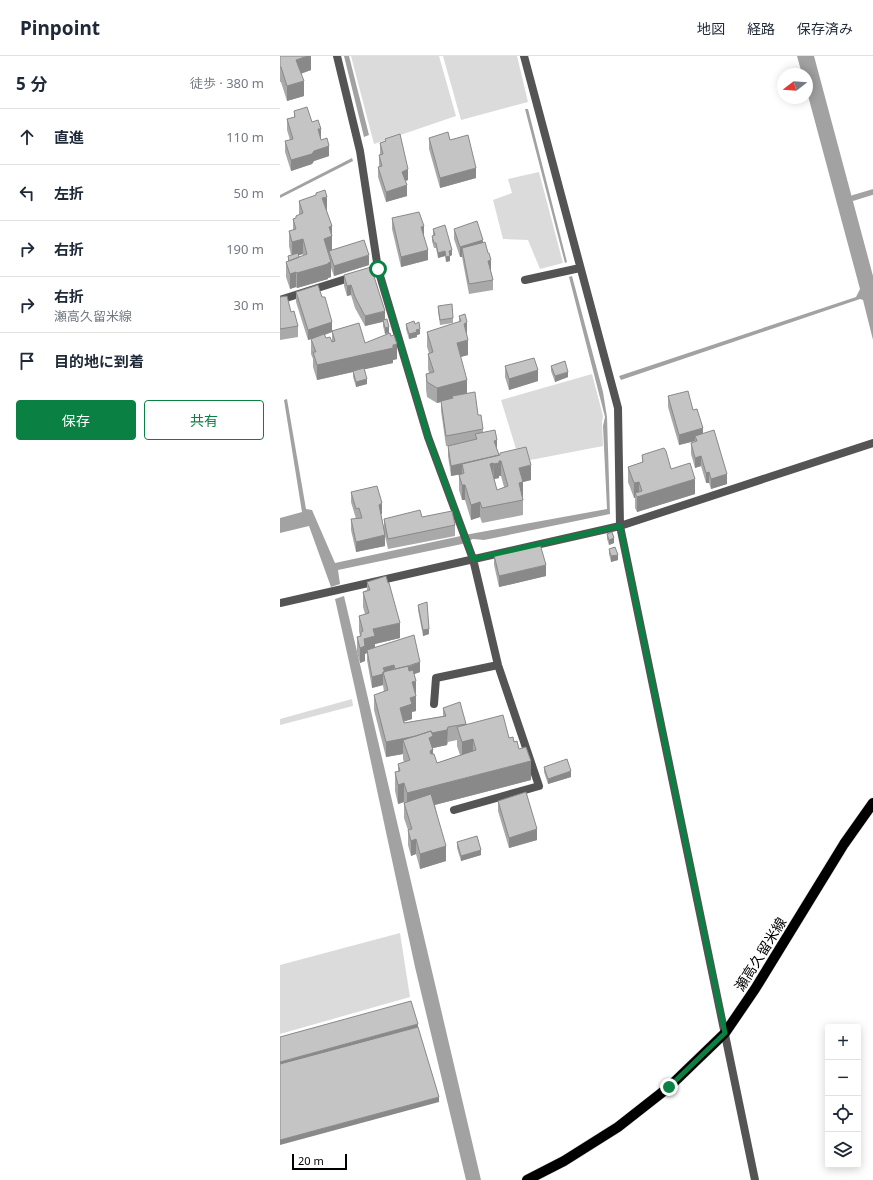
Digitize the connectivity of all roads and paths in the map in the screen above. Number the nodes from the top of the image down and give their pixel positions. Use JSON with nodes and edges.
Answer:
{"nodes":[{"id":1,"x":338,"y":56,"type":"edge"},
{"id":2,"x":524,"y":56,"type":"edge"},
{"id":3,"x":580,"y":268,"type":"junction"},
{"id":4,"x":370,"y":271,"type":"junction"},
{"id":5,"x":525,"y":280,"type":"dead end"},
{"id":6,"x":280,"y":300,"type":"edge"},
{"id":7,"x":873,"y":443,"type":"edge"},
{"id":8,"x":620,"y":526,"type":"junction"},
{"id":9,"x":473,"y":559,"type":"junction"},
{"id":10,"x":280,"y":603,"type":"edge"},
{"id":11,"x":498,"y":665,"type":"junction"},
{"id":12,"x":434,"y":704,"type":"dead end"},
{"id":13,"x":873,"y":803,"type":"edge"},
{"id":14,"x":454,"y":810,"type":"dead end"},
{"id":15,"x":725,"y":1033,"type":"junction"},
{"id":16,"x":528,"y":1180,"type":"edge"},
{"id":17,"x":755,"y":1180,"type":"edge"}],
"edges":[{"from":1,"to":4,"type":"street"},
{"from":2,"to":3,"type":"street"},
{"from":3,"to":5,"type":"street"},
{"from":3,"to":8,"type":"street"},
{"from":4,"to":6,"type":"street"},
{"from":4,"to":9,"type":"street"},
{"from":7,"to":8,"type":"street"},
{"from":8,"to":9,"type":"street"},
{"from":8,"to":15,"type":"street"},
{"from":9,"to":10,"type":"street"},
{"from":9,"to":11,"type":"street"},
{"from":11,"to":12,"type":"street"},
{"from":11,"to":14,"type":"street"},
{"from":13,"to":15,"type":"main road","name":"瀬高久留米線"},
{"from":15,"to":16,"type":"main road","name":"瀬高久留米線"},
{"from":15,"to":17,"type":"street"}]}
